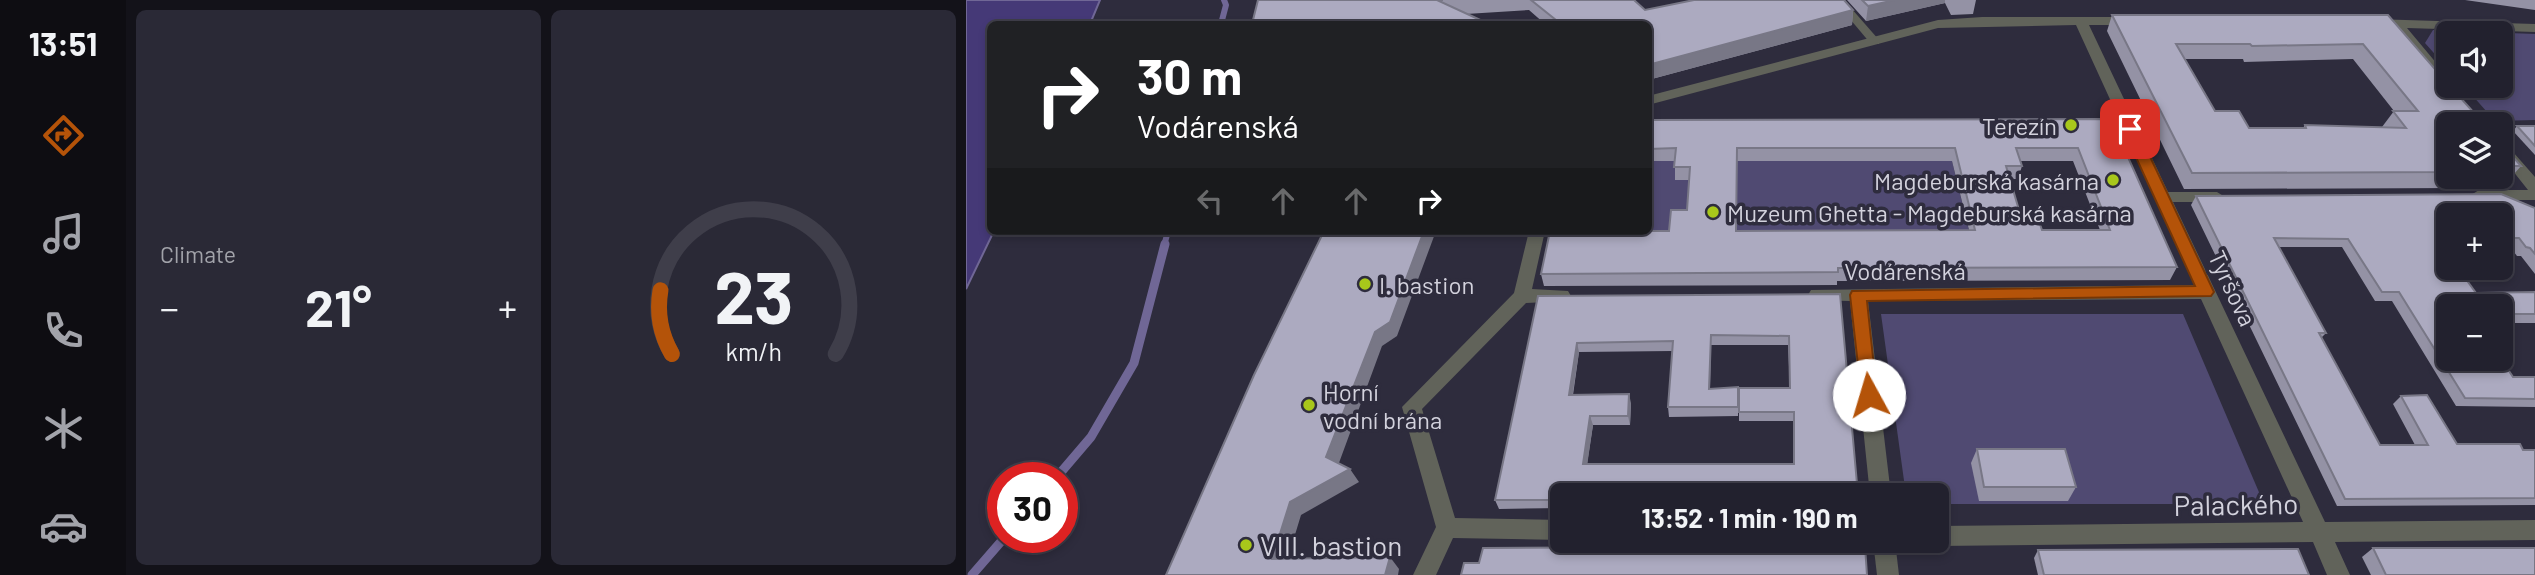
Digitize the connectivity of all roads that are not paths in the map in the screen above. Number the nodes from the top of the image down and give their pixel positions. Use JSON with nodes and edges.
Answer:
{"nodes":[{"id":1,"x":1839,"y":0,"type":"edge"},
{"id":2,"x":2144,"y":21,"type":"edge"},
{"id":3,"x":2081,"y":22,"type":"junction"},
{"id":4,"x":2353,"y":22,"type":"edge"},
{"id":5,"x":2396,"y":23,"type":"junction"},
{"id":6,"x":2535,"y":28,"type":"edge"},
{"id":7,"x":1875,"y":42,"type":"junction"},
{"id":8,"x":2436,"y":70,"type":"edge"},
{"id":9,"x":1652,"y":100,"type":"edge"},
{"id":10,"x":2513,"y":161,"type":"edge"},
{"id":11,"x":2535,"y":187,"type":"edge"},
{"id":12,"x":2460,"y":195,"type":"edge"},
{"id":13,"x":2535,"y":195,"type":"edge"},
{"id":14,"x":2239,"y":196,"type":"edge"},
{"id":15,"x":2161,"y":197,"type":"junction"},
{"id":16,"x":1536,"y":235,"type":"edge"},
{"id":17,"x":2206,"y":292,"type":"junction"},
{"id":18,"x":1804,"y":295,"type":"edge"},
{"id":19,"x":1858,"y":295,"type":"junction"},
{"id":20,"x":1522,"y":296,"type":"junction"},
{"id":21,"x":1575,"y":296,"type":"edge"},
{"id":22,"x":1879,"y":483,"type":"edge"},
{"id":23,"x":1447,"y":528,"type":"junction"},
{"id":24,"x":1550,"y":530,"type":"edge"},
{"id":25,"x":2535,"y":530,"type":"edge"},
{"id":26,"x":2319,"y":533,"type":"junction"},
{"id":27,"x":1949,"y":536,"type":"edge"},
{"id":28,"x":1885,"y":553,"type":"edge"},
{"id":29,"x":1424,"y":575,"type":"edge"},
{"id":30,"x":1888,"y":575,"type":"edge"},
{"id":31,"x":2339,"y":575,"type":"edge"}],
"edges":[{"from":1,"to":7,"type":"lane"},
{"from":2,"to":3,"type":"street"},
{"from":3,"to":7,"type":"street"},
{"from":3,"to":15,"type":"street","name":"Tyršova"},
{"from":4,"to":5,"type":"street"},
{"from":5,"to":6,"type":"street"},
{"from":5,"to":8,"type":"street"},
{"from":7,"to":9,"type":"street"},
{"from":10,"to":11,"type":"street"},
{"from":12,"to":13,"type":"street"},
{"from":14,"to":15,"type":"street"},
{"from":15,"to":17,"type":"street","name":"Tyršova"},
{"from":16,"to":20,"type":"street"},
{"from":17,"to":19,"type":"street","name":"Vodárenská"},
{"from":17,"to":26,"type":"street","name":"Tyršova"},
{"from":18,"to":19,"type":"street","name":"Vodárenská"},
{"from":19,"to":22,"type":"street"},
{"from":20,"to":21,"type":"street"},
{"from":20,"to":23,"type":"street"},
{"from":23,"to":24,"type":"street"},
{"from":23,"to":29,"type":"street"},
{"from":25,"to":26,"type":"street","name":"Palackého"},
{"from":26,"to":27,"type":"street","name":"Palackého"},
{"from":26,"to":31,"type":"street","name":"Tyršova"},
{"from":28,"to":30,"type":"street"}]}
